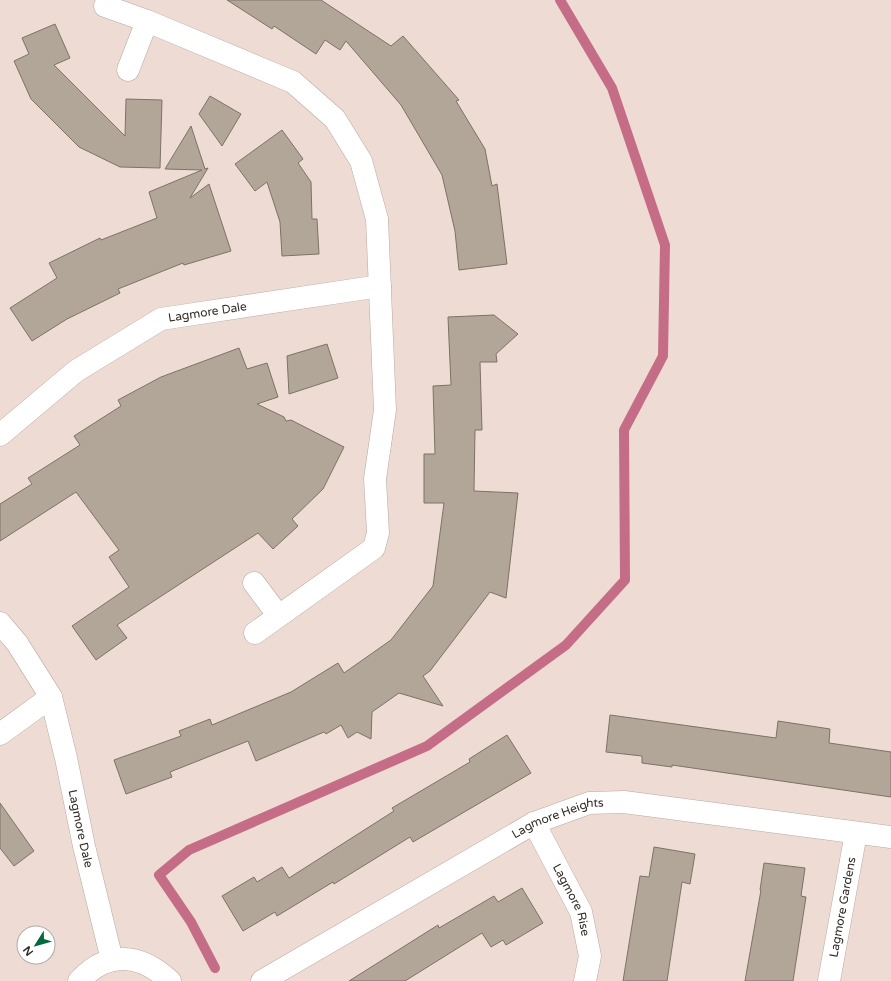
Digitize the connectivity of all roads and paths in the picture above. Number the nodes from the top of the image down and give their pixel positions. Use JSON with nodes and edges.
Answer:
{"nodes":[{"id":1,"x":105,"y":6,"type":"dead end"},
{"id":2,"x":147,"y":20,"type":"junction"},
{"id":3,"x":128,"y":70,"type":"dead end"},
{"id":4,"x":380,"y":286,"type":"junction"},
{"id":5,"x":0,"y":436,"type":"edge"},
{"id":6,"x":254,"y":583,"type":"dead end"},
{"id":7,"x":278,"y":615,"type":"junction"},
{"id":8,"x":0,"y":623,"type":"edge"},
{"id":9,"x":255,"y":633,"type":"dead end"},
{"id":10,"x":51,"y":698,"type":"junction"},
{"id":11,"x":0,"y":734,"type":"edge"},
{"id":12,"x":534,"y":823,"type":"junction"},
{"id":13,"x":856,"y":833,"type":"junction"},
{"id":14,"x":891,"y":837,"type":"edge"},
{"id":15,"x":112,"y":960,"type":"junction"},
{"id":16,"x":79,"y":981,"type":"edge"},
{"id":17,"x":170,"y":981,"type":"edge"},
{"id":18,"x":262,"y":981,"type":"edge"},
{"id":19,"x":585,"y":981,"type":"edge"},
{"id":20,"x":828,"y":981,"type":"edge"}],
"edges":[{"from":1,"to":2,"type":"street"},
{"from":2,"to":3,"type":"street"},
{"from":2,"to":4,"type":"street"},
{"from":4,"to":5,"type":"street","name":"Lagmore Dale"},
{"from":4,"to":7,"type":"street"},
{"from":6,"to":7,"type":"street"},
{"from":7,"to":9,"type":"street"},
{"from":8,"to":10,"type":"street","name":"Lagmore Dale"},
{"from":10,"to":11,"type":"street"},
{"from":10,"to":15,"type":"street","name":"Lagmore Dale"},
{"from":12,"to":13,"type":"street","name":"Lagmore Heights"},
{"from":12,"to":18,"type":"street","name":"Lagmore Heights"},
{"from":12,"to":19,"type":"street","name":"Lagmore Rise"},
{"from":13,"to":14,"type":"street","name":"Lagmore Heights"},
{"from":13,"to":20,"type":"street","name":"Lagmore Gardens"},
{"from":15,"to":16,"type":"street"},
{"from":15,"to":17,"type":"street"}]}
